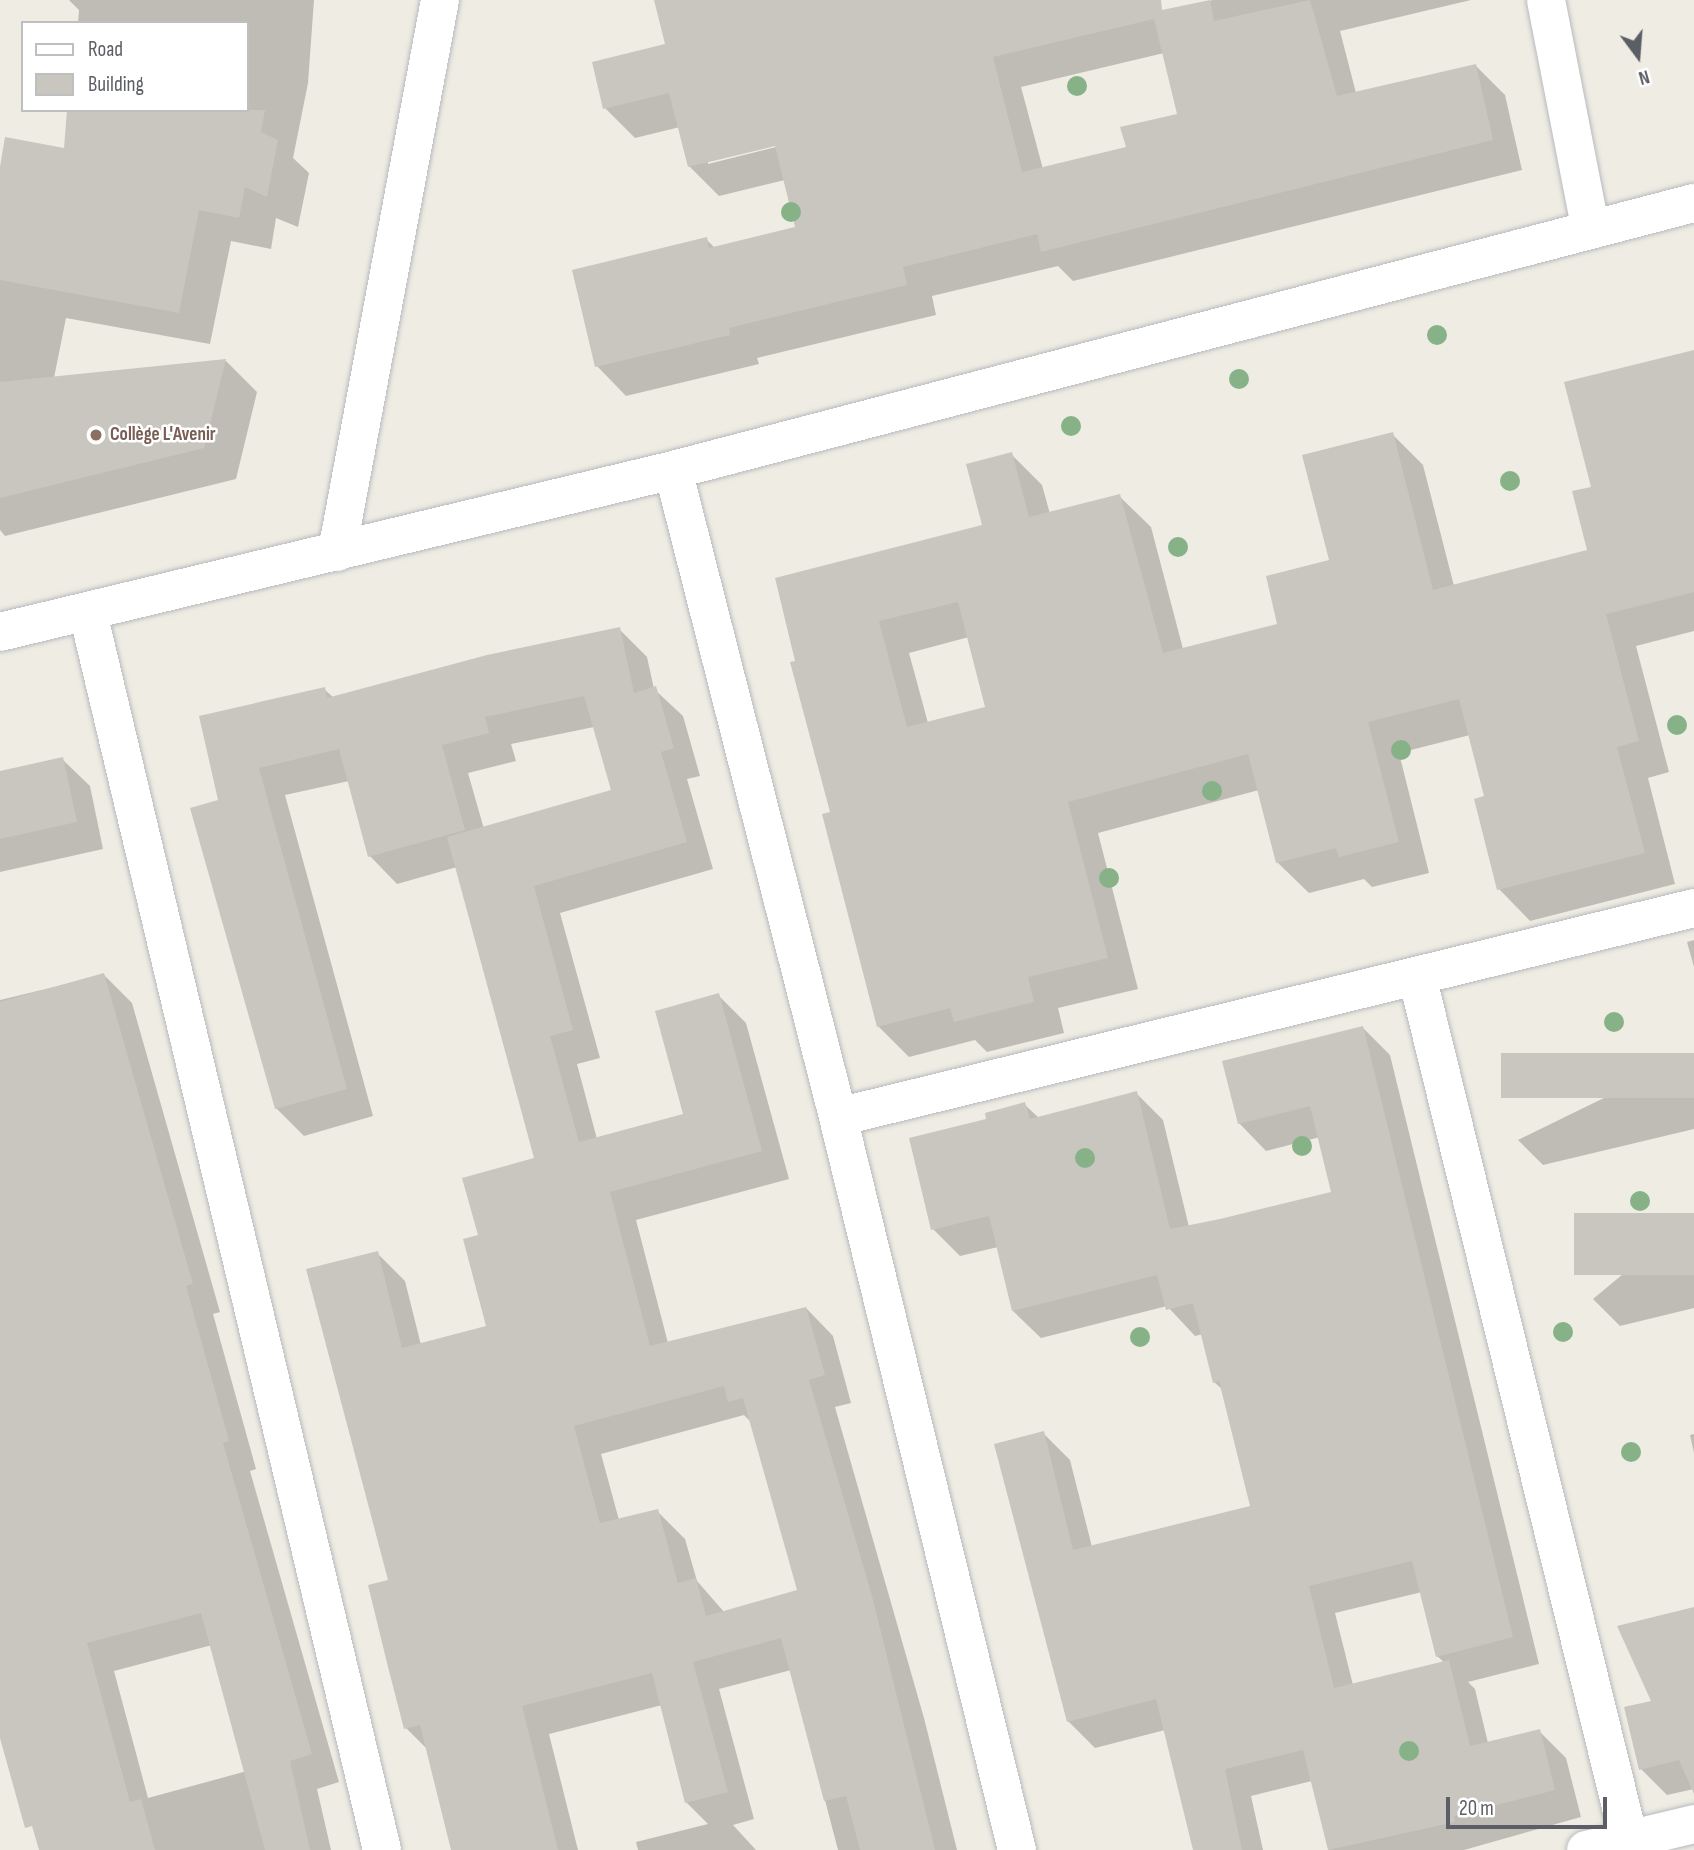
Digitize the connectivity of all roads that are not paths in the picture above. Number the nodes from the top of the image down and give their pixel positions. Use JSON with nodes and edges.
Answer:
{"nodes":[{"id":1,"x":440,"y":0,"type":"edge"},
{"id":2,"x":1546,"y":0,"type":"edge"},
{"id":3,"x":1694,"y":203,"type":"edge"},
{"id":4,"x":1590,"y":227,"type":"junction"},
{"id":5,"x":673,"y":470,"type":"junction"},
{"id":6,"x":337,"y":552,"type":"junction"},
{"id":7,"x":88,"y":613,"type":"junction"},
{"id":8,"x":0,"y":632,"type":"edge"},
{"id":9,"x":1694,"y":908,"type":"edge"},
{"id":10,"x":1417,"y":975,"type":"junction"},
{"id":11,"x":838,"y":1118,"type":"junction"},
{"id":12,"x":1694,"y":1824,"type":"edge"},
{"id":13,"x":1629,"y":1840,"type":"junction"},
{"id":14,"x":382,"y":1850,"type":"edge"},
{"id":15,"x":1017,"y":1850,"type":"edge"},
{"id":16,"x":1586,"y":1850,"type":"edge"}],
"edges":[{"from":1,"to":6,"type":"street"},
{"from":2,"to":4,"type":"street"},
{"from":3,"to":4,"type":"street"},
{"from":4,"to":5,"type":"street"},
{"from":5,"to":6,"type":"street"},
{"from":5,"to":11,"type":"street"},
{"from":6,"to":7,"type":"street"},
{"from":7,"to":8,"type":"street"},
{"from":7,"to":14,"type":"street"},
{"from":9,"to":10,"type":"street"},
{"from":10,"to":11,"type":"street"},
{"from":10,"to":13,"type":"street"},
{"from":11,"to":15,"type":"street"},
{"from":12,"to":13,"type":"street"},
{"from":13,"to":16,"type":"street"}]}
